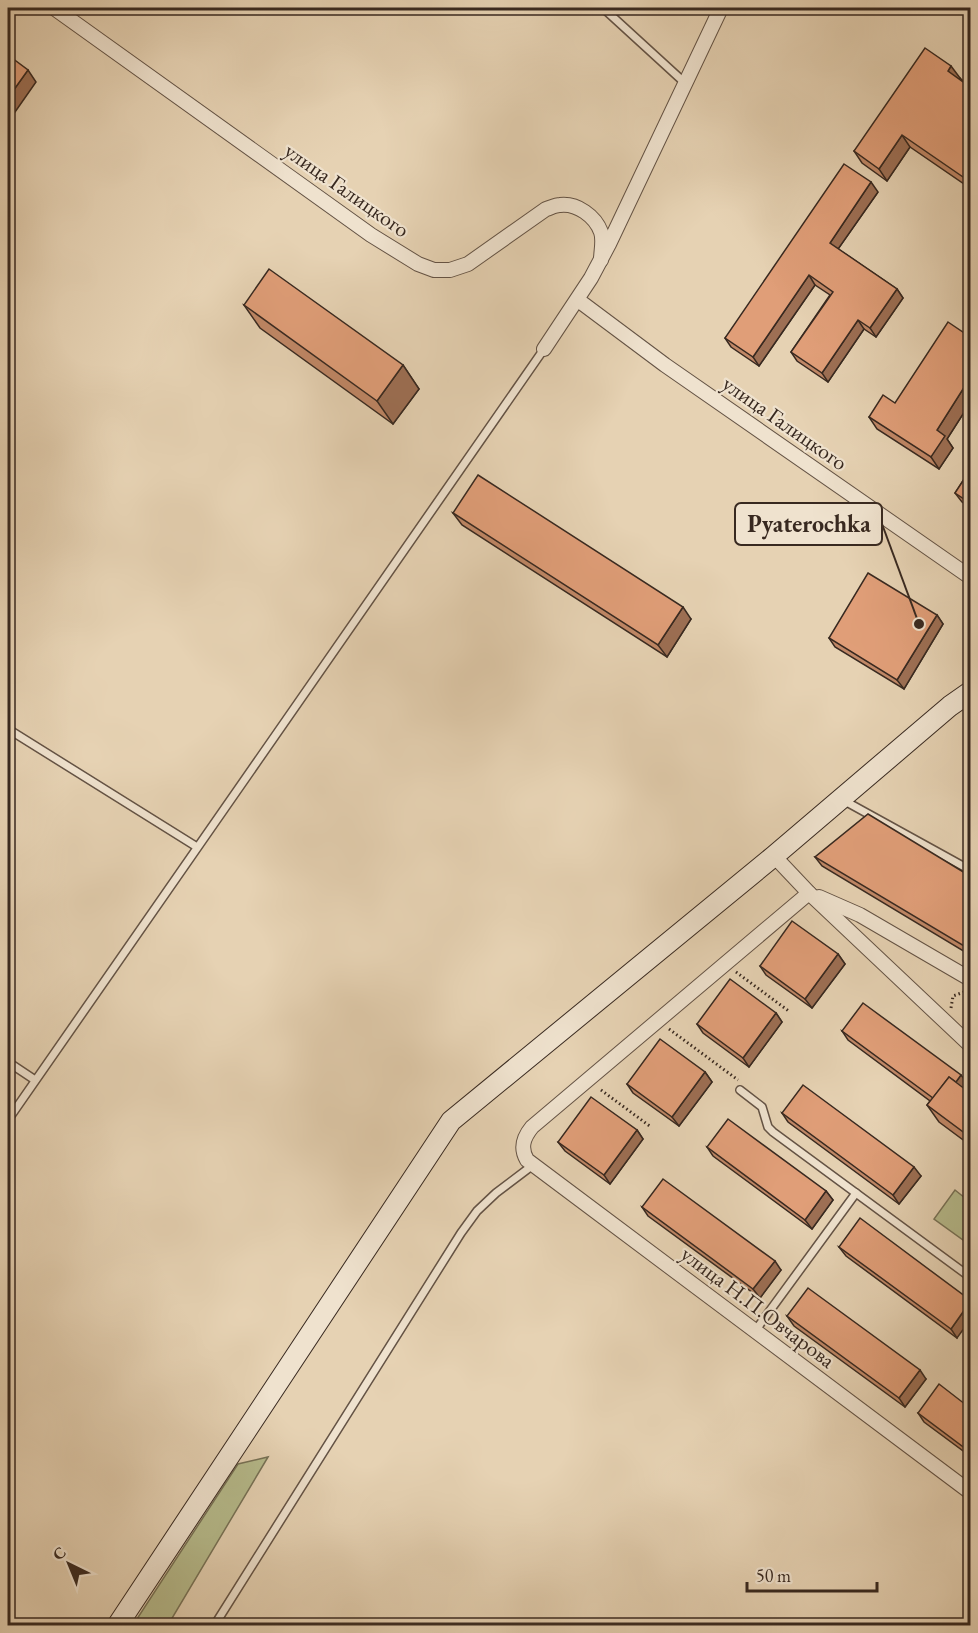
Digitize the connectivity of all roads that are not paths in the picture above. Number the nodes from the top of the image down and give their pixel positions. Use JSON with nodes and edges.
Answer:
{"nodes":[{"id":1,"x":54,"y":8,"type":"edge"},
{"id":2,"x":603,"y":8,"type":"edge"},
{"id":3,"x":721,"y":8,"type":"edge"},
{"id":4,"x":685,"y":83,"type":"junction"},
{"id":5,"x":601,"y":260,"type":"junction"},
{"id":6,"x":578,"y":300,"type":"junction"},
{"id":7,"x":544,"y":349,"type":"joint"},
{"id":8,"x":970,"y":577,"type":"edge"},
{"id":9,"x":970,"y":692,"type":"edge"},
{"id":10,"x":8,"y":729,"type":"edge"},
{"id":11,"x":841,"y":798,"type":"junction"},
{"id":12,"x":197,"y":847,"type":"junction"},
{"id":13,"x":774,"y":856,"type":"junction"},
{"id":14,"x":970,"y":870,"type":"edge"},
{"id":15,"x":809,"y":893,"type":"junction"},
{"id":16,"x":969,"y":985,"type":"edge"},
{"id":17,"x":970,"y":1045,"type":"edge"},
{"id":18,"x":8,"y":1062,"type":"edge"},
{"id":19,"x":35,"y":1080,"type":"junction"},
{"id":20,"x":740,"y":1090,"type":"road end"},
{"id":21,"x":8,"y":1120,"type":"edge"},
{"id":22,"x":533,"y":1165,"type":"junction"},
{"id":23,"x":856,"y":1193,"type":"junction"},
{"id":24,"x":970,"y":1277,"type":"edge"},
{"id":25,"x":755,"y":1331,"type":"junction"},
{"id":26,"x":970,"y":1492,"type":"edge"},
{"id":27,"x":117,"y":1626,"type":"edge"},
{"id":28,"x":214,"y":1626,"type":"edge"}],
"edges":[{"from":1,"to":5,"type":"street","name":"улица Галицкого"},
{"from":2,"to":4,"type":"lane"},
{"from":3,"to":4,"type":"street"},
{"from":4,"to":5,"type":"street"},
{"from":5,"to":6,"type":"street"},
{"from":6,"to":7,"type":"street"},
{"from":6,"to":8,"type":"street","name":"улица Галицкого"},
{"from":7,"to":12,"type":"lane"},
{"from":9,"to":11,"type":"street"},
{"from":10,"to":12,"type":"lane"},
{"from":11,"to":13,"type":"street"},
{"from":11,"to":14,"type":"lane"},
{"from":12,"to":19,"type":"lane"},
{"from":13,"to":15,"type":"street"},
{"from":13,"to":27,"type":"street"},
{"from":15,"to":16,"type":"street"},
{"from":15,"to":17,"type":"street"},
{"from":15,"to":22,"type":"street","name":"улица Н.П.Овчарова"},
{"from":18,"to":19,"type":"lane"},
{"from":19,"to":21,"type":"lane"},
{"from":20,"to":23,"type":"lane"},
{"from":22,"to":25,"type":"street","name":"улица Н.П.Овчарова"},
{"from":22,"to":28,"type":"lane"},
{"from":23,"to":24,"type":"lane"},
{"from":23,"to":25,"type":"lane"},
{"from":25,"to":26,"type":"street","name":"улица Н.П.Овчарова"}]}
